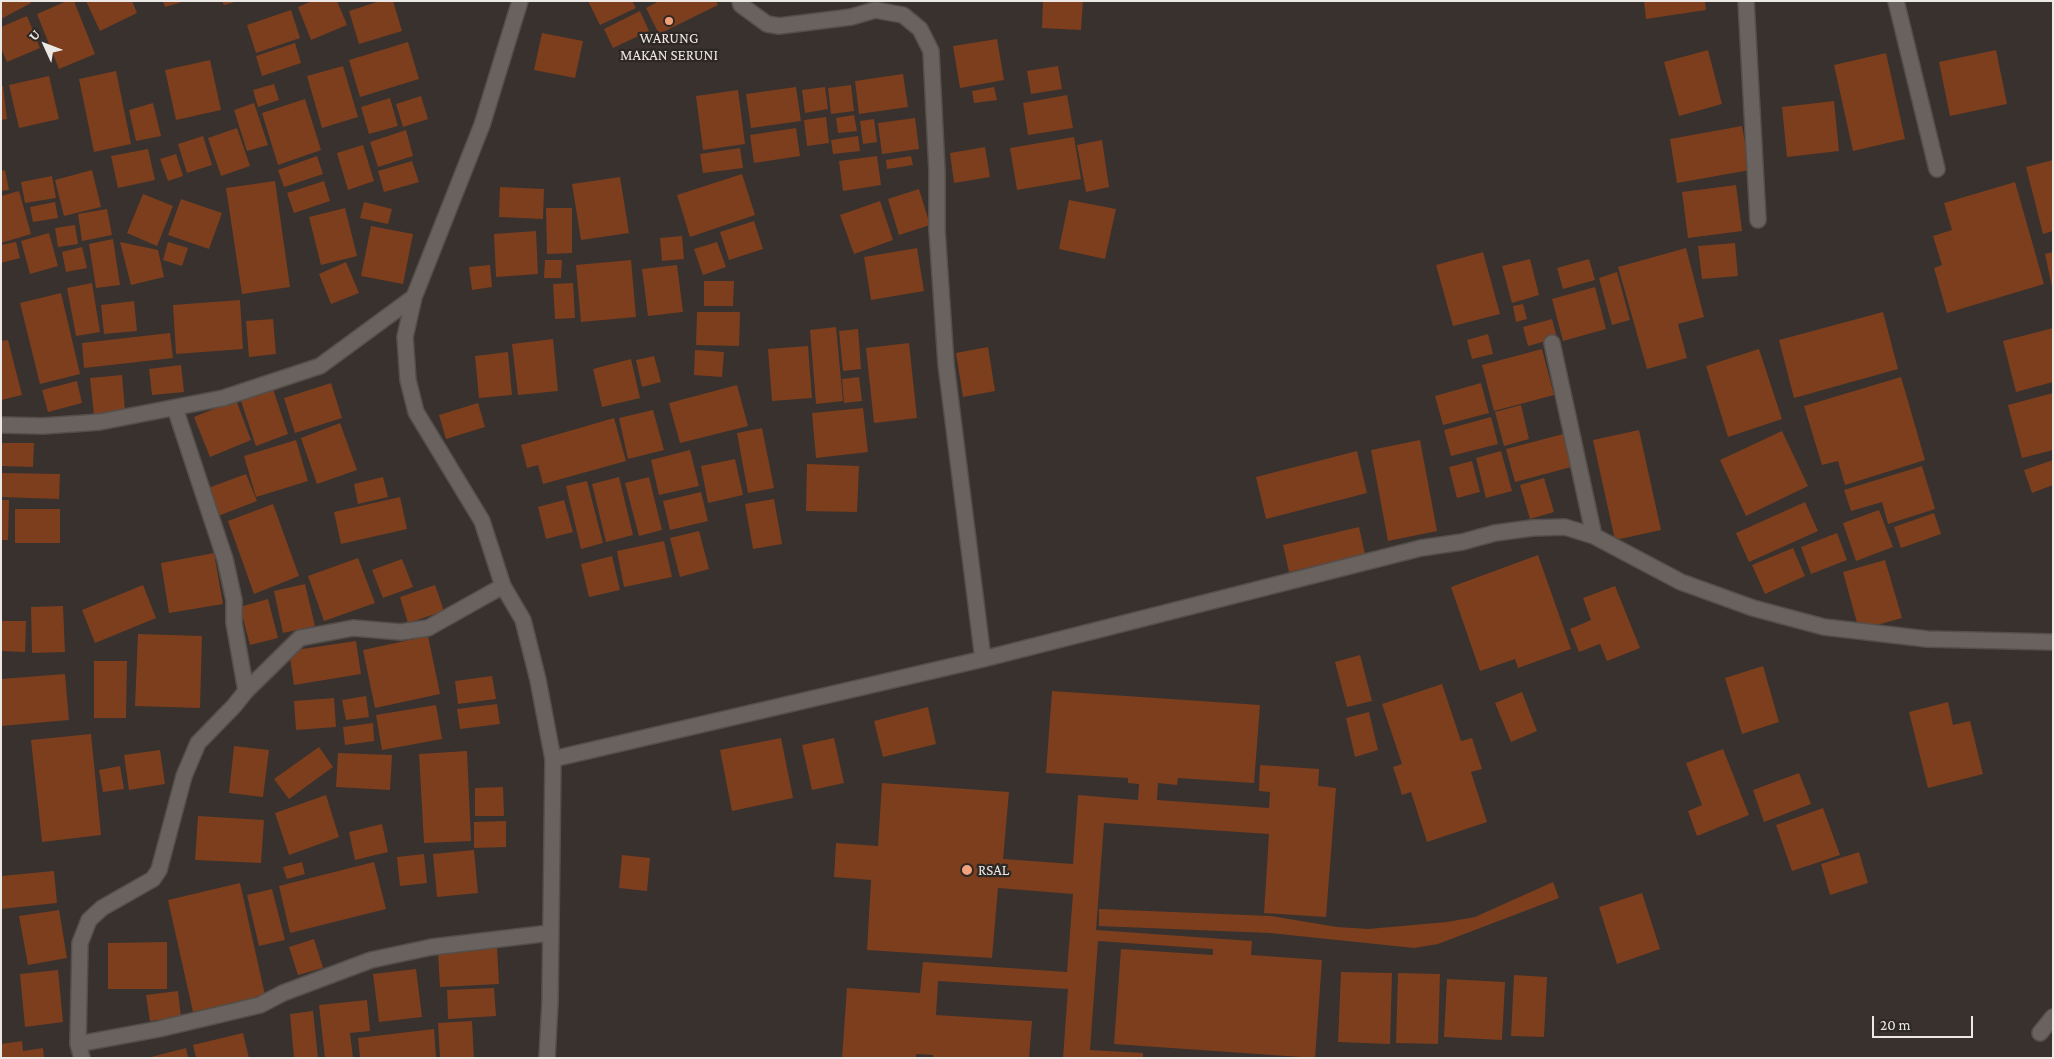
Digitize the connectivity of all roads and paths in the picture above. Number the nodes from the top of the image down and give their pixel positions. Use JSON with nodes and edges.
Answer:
{"nodes":[{"id":1,"x":520,"y":1,"type":"edge"},
{"id":2,"x":740,"y":1,"type":"edge"},
{"id":3,"x":1746,"y":1,"type":"edge"},
{"id":4,"x":1896,"y":1,"type":"edge"},
{"id":5,"x":1937,"y":169,"type":"dead end"},
{"id":6,"x":1758,"y":220,"type":"dead end"},
{"id":7,"x":414,"y":297,"type":"junction"},
{"id":8,"x":1552,"y":343,"type":"dead end"},
{"id":9,"x":175,"y":408,"type":"junction"},
{"id":10,"x":1,"y":425,"type":"edge"},
{"id":11,"x":1594,"y":536,"type":"junction"},
{"id":12,"x":504,"y":586,"type":"junction"},
{"id":13,"x":2053,"y":642,"type":"edge"},
{"id":14,"x":983,"y":659,"type":"junction"},
{"id":15,"x":246,"y":691,"type":"junction"},
{"id":16,"x":553,"y":759,"type":"junction"},
{"id":17,"x":550,"y":934,"type":"junction"},
{"id":18,"x":2053,"y":1016,"type":"edge"},
{"id":19,"x":2040,"y":1033,"type":"dead end"},
{"id":20,"x":80,"y":1051,"type":"edge"},
{"id":21,"x":547,"y":1058,"type":"edge"}],
"edges":[{"from":1,"to":7,"type":"street"},
{"from":2,"to":14,"type":"street"},
{"from":3,"to":6,"type":"street"},
{"from":4,"to":5,"type":"street"},
{"from":7,"to":9,"type":"street"},
{"from":7,"to":12,"type":"street"},
{"from":8,"to":11,"type":"street"},
{"from":9,"to":10,"type":"street"},
{"from":9,"to":15,"type":"street"},
{"from":11,"to":13,"type":"street"},
{"from":11,"to":14,"type":"street"},
{"from":12,"to":15,"type":"street"},
{"from":12,"to":16,"type":"street"},
{"from":14,"to":16,"type":"street"},
{"from":15,"to":20,"type":"street"},
{"from":16,"to":17,"type":"street"},
{"from":17,"to":20,"type":"street"},
{"from":17,"to":21,"type":"street"},
{"from":18,"to":19,"type":"street"}]}
